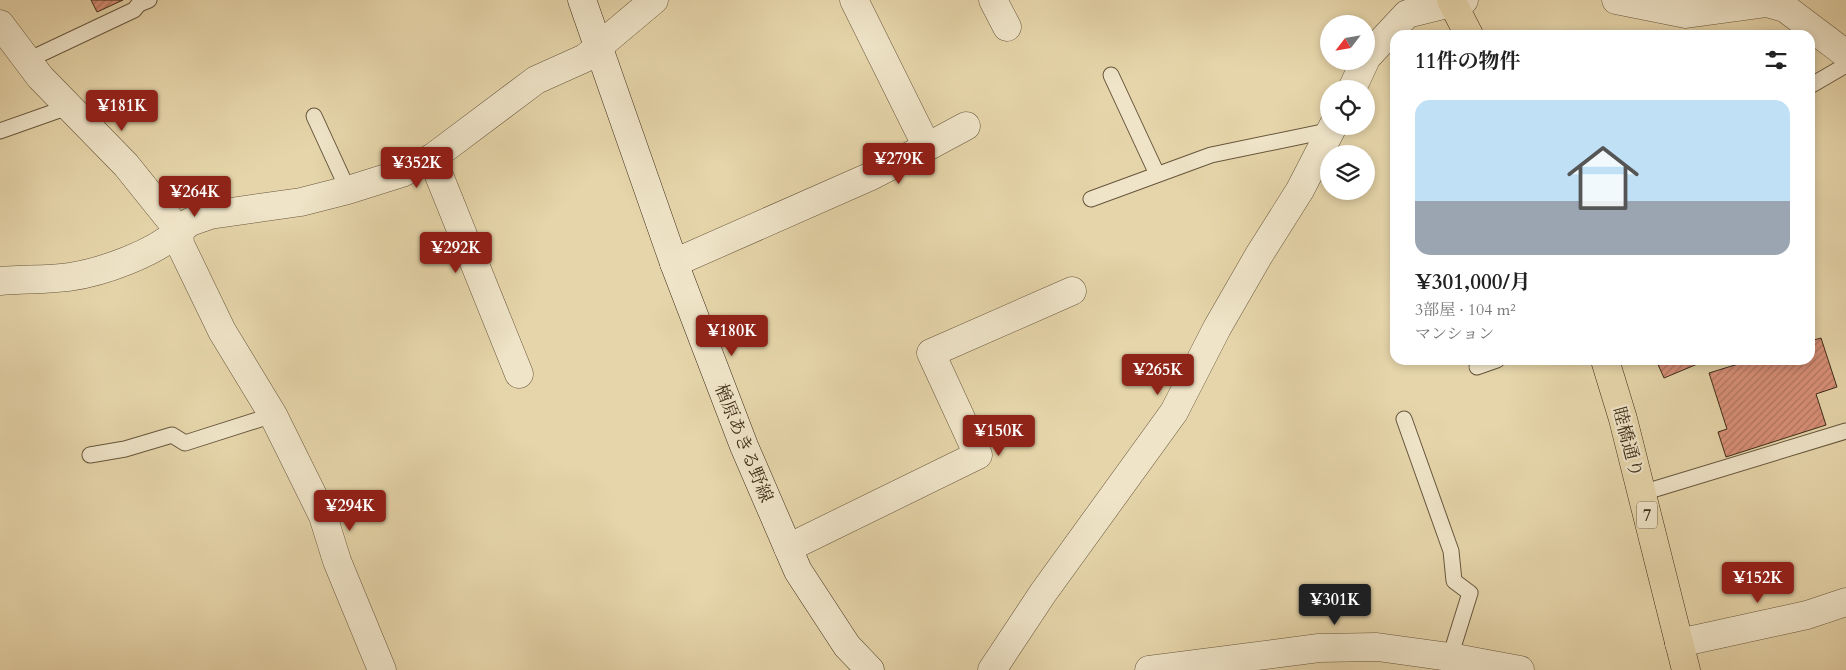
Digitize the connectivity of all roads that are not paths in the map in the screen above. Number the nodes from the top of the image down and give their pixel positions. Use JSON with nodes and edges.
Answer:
{"nodes":[{"id":1,"x":149,"y":0,"type":"edge"},
{"id":2,"x":582,"y":0,"type":"edge"},
{"id":3,"x":654,"y":0,"type":"edge"},
{"id":4,"x":854,"y":0,"type":"edge"},
{"id":5,"x":992,"y":0,"type":"edge"},
{"id":6,"x":1616,"y":0,"type":"edge"},
{"id":7,"x":1456,"y":1,"type":"edge"},
{"id":8,"x":1770,"y":1,"type":"edge"},
{"id":9,"x":0,"y":24,"type":"edge"},
{"id":10,"x":1007,"y":27,"type":"dead end"},
{"id":11,"x":1393,"y":30,"type":"edge"},
{"id":12,"x":1467,"y":30,"type":"edge"},
{"id":13,"x":1814,"y":30,"type":"edge"},
{"id":14,"x":1815,"y":31,"type":"edge"},
{"id":15,"x":1390,"y":33,"type":"edge"},
{"id":16,"x":598,"y":46,"type":"junction"},
{"id":17,"x":1375,"y":50,"type":"edge"},
{"id":18,"x":1846,"y":54,"type":"edge"},
{"id":19,"x":28,"y":60,"type":"junction"},
{"id":20,"x":1846,"y":65,"type":"edge"},
{"id":21,"x":1111,"y":74,"type":"dead end"},
{"id":22,"x":1815,"y":83,"type":"edge"},
{"id":23,"x":68,"y":107,"type":"junction"},
{"id":24,"x":314,"y":116,"type":"dead end"},
{"id":25,"x":966,"y":126,"type":"dead end"},
{"id":26,"x":0,"y":131,"type":"edge"},
{"id":27,"x":1320,"y":131,"type":"edge"},
{"id":28,"x":1329,"y":135,"type":"edge"},
{"id":29,"x":927,"y":147,"type":"junction"},
{"id":30,"x":432,"y":158,"type":"junction"},
{"id":31,"x":1157,"y":174,"type":"junction"},
{"id":32,"x":348,"y":190,"type":"junction"},
{"id":33,"x":1091,"y":199,"type":"dead end"},
{"id":34,"x":179,"y":231,"type":"junction"},
{"id":35,"x":674,"y":263,"type":"junction"},
{"id":36,"x":0,"y":281,"type":"edge"},
{"id":37,"x":1072,"y":292,"type":"dead end"},
{"id":38,"x":1483,"y":365,"type":"edge"},
{"id":39,"x":1606,"y":365,"type":"edge"},
{"id":40,"x":1477,"y":367,"type":"dead end"},
{"id":41,"x":519,"y":374,"type":"dead end"},
{"id":42,"x":273,"y":415,"type":"junction"},
{"id":43,"x":1404,"y":420,"type":"dead end"},
{"id":44,"x":1846,"y":431,"type":"edge"},
{"id":45,"x":90,"y":455,"type":"dead end"},
{"id":46,"x":1642,"y":493,"type":"junction"},
{"id":47,"x":788,"y":548,"type":"junction"},
{"id":48,"x":1846,"y":602,"type":"edge"},
{"id":49,"x":1680,"y":643,"type":"junction"},
{"id":50,"x":1450,"y":656,"type":"junction"},
{"id":51,"x":382,"y":670,"type":"edge"},
{"id":52,"x":870,"y":670,"type":"edge"},
{"id":53,"x":992,"y":670,"type":"edge"},
{"id":54,"x":1149,"y":670,"type":"edge"},
{"id":55,"x":1520,"y":670,"type":"edge"},
{"id":56,"x":1686,"y":670,"type":"edge"}],
"edges":[{"from":1,"to":19,"type":"lane"},
{"from":2,"to":16,"type":"street","name":"楢原あきる野線"},
{"from":3,"to":16,"type":"street"},
{"from":4,"to":29,"type":"street"},
{"from":5,"to":10,"type":"street"},
{"from":6,"to":8,"type":"street"},
{"from":7,"to":11,"type":"street"},
{"from":7,"to":12,"type":"main road"},
{"from":8,"to":13,"type":"street"},
{"from":9,"to":19,"type":"street"},
{"from":14,"to":18,"type":"street"},
{"from":15,"to":17,"type":"street"},
{"from":16,"to":30,"type":"street"},
{"from":16,"to":35,"type":"street","name":"楢原あきる野線"},
{"from":19,"to":23,"type":"street"},
{"from":20,"to":22,"type":"lane"},
{"from":21,"to":31,"type":"lane"},
{"from":23,"to":26,"type":"lane"},
{"from":23,"to":34,"type":"street"},
{"from":24,"to":32,"type":"lane"},
{"from":25,"to":29,"type":"street"},
{"from":27,"to":31,"type":"lane"},
{"from":28,"to":53,"type":"street"},
{"from":29,"to":35,"type":"street"},
{"from":30,"to":32,"type":"street"},
{"from":30,"to":41,"type":"street"},
{"from":31,"to":33,"type":"lane"},
{"from":32,"to":34,"type":"street"},
{"from":34,"to":36,"type":"street"},
{"from":34,"to":42,"type":"street"},
{"from":35,"to":47,"type":"street","name":"楢原あきる野線"},
{"from":37,"to":47,"type":"street"},
{"from":38,"to":40,"type":"lane"},
{"from":39,"to":46,"type":"main road","name":"睦橋通り","number":"7"},
{"from":42,"to":45,"type":"lane"},
{"from":42,"to":51,"type":"street"},
{"from":43,"to":50,"type":"lane"},
{"from":44,"to":46,"type":"lane"},
{"from":46,"to":49,"type":"main road","name":"睦橋通り","number":"7"},
{"from":47,"to":52,"type":"street","name":"楢原あきる野線"},
{"from":48,"to":49,"type":"street"},
{"from":49,"to":56,"type":"main road","name":"睦橋通り","number":"7"},
{"from":50,"to":54,"type":"street"},
{"from":50,"to":55,"type":"street"}]}
